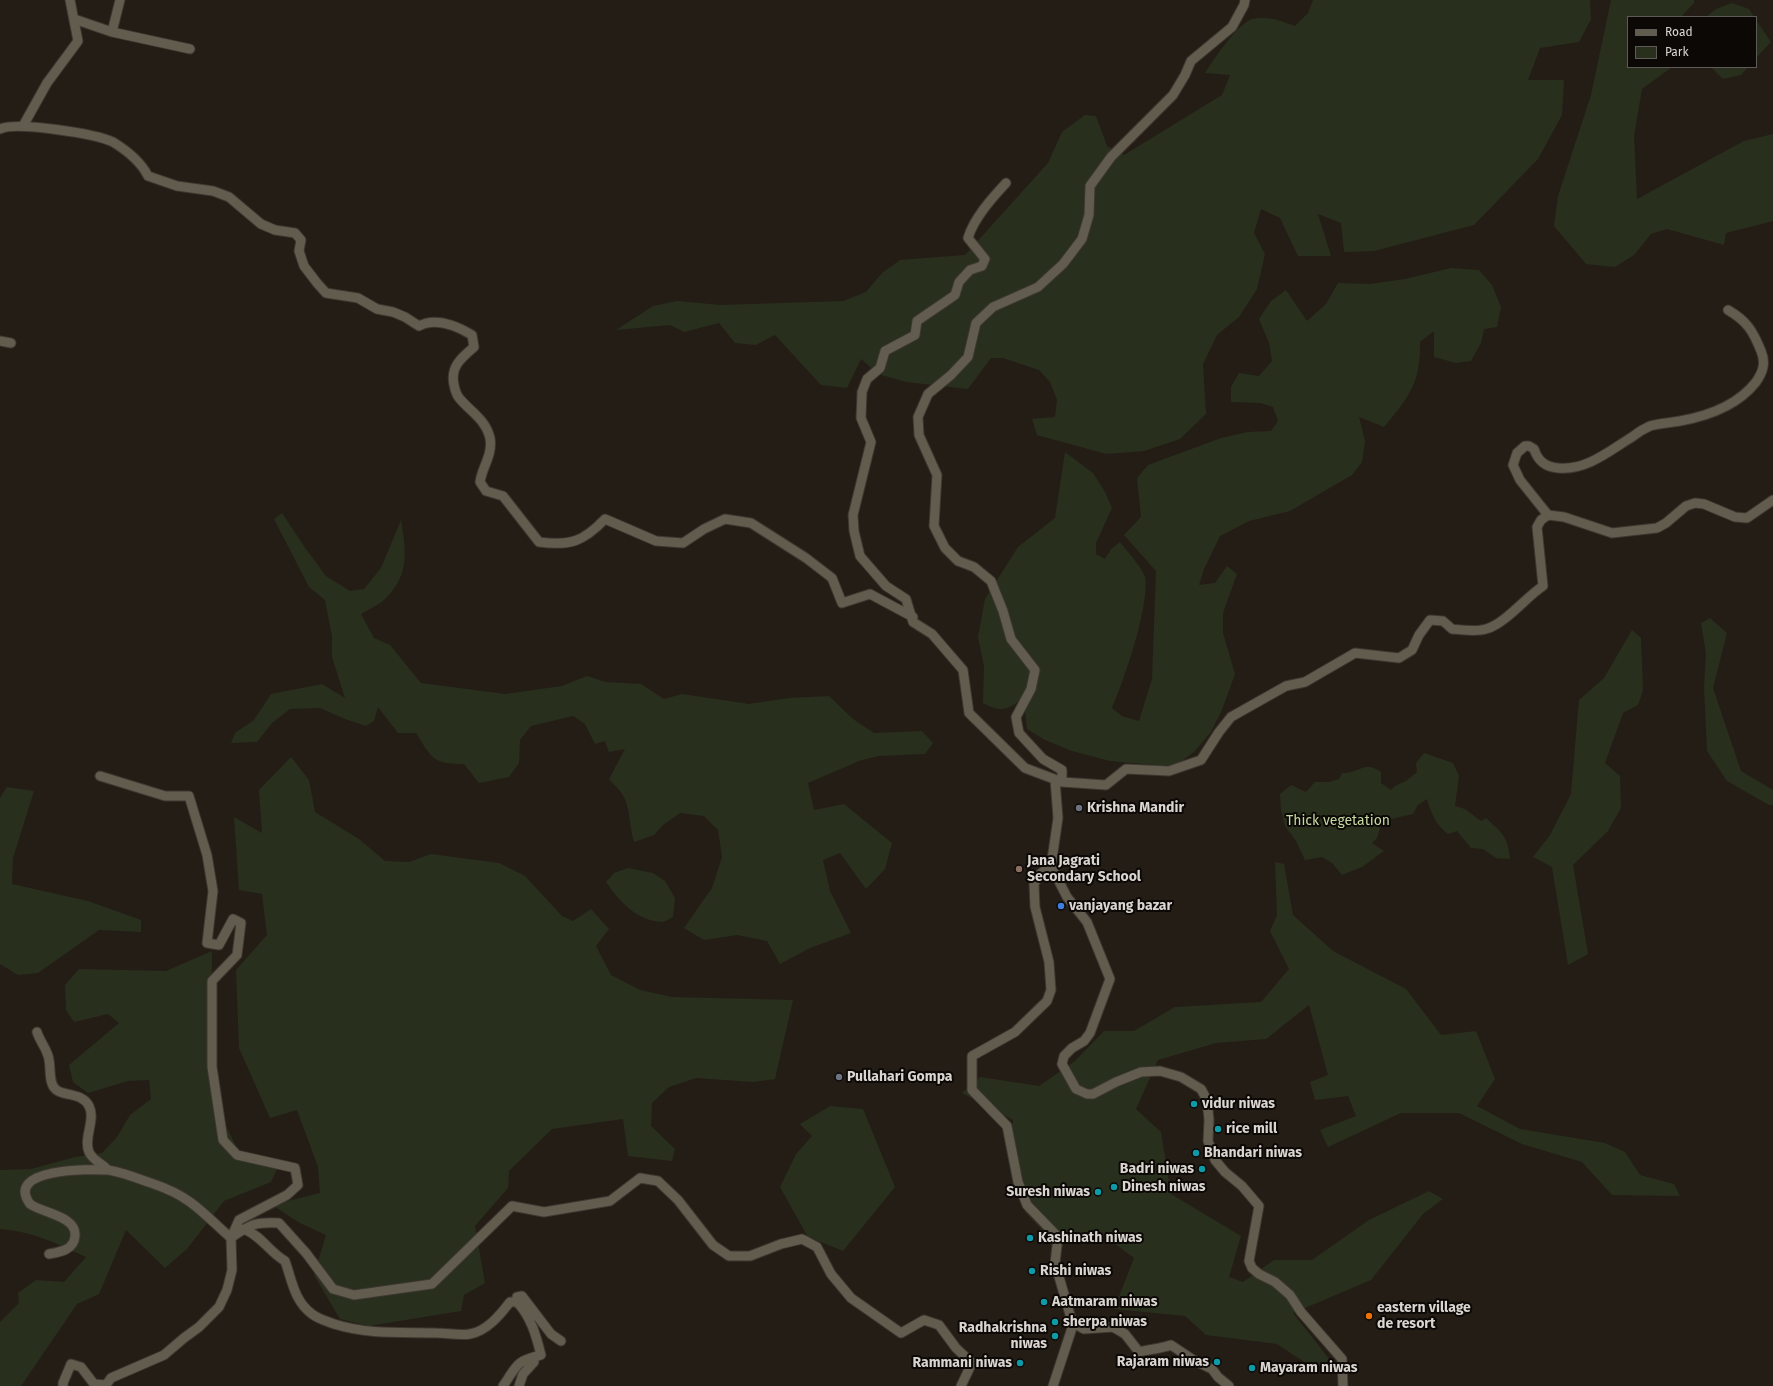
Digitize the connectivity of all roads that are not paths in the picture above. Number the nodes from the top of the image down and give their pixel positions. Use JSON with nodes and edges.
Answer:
{"nodes":[{"id":1,"x":70,"y":0,"type":"edge"},
{"id":2,"x":120,"y":0,"type":"edge"},
{"id":3,"x":1244,"y":0,"type":"edge"},
{"id":4,"x":74,"y":19,"type":"junction"},
{"id":5,"x":112,"y":32,"type":"junction"},
{"id":6,"x":190,"y":49,"type":"dead end"},
{"id":7,"x":23,"y":126,"type":"junction"},
{"id":8,"x":0,"y":129,"type":"edge"},
{"id":9,"x":1006,"y":183,"type":"dead end"},
{"id":10,"x":1728,"y":310,"type":"dead end"},
{"id":11,"x":0,"y":341,"type":"edge"},
{"id":12,"x":11,"y":343,"type":"dead end"},
{"id":13,"x":1773,"y":500,"type":"edge"},
{"id":14,"x":1548,"y":515,"type":"junction"},
{"id":15,"x":913,"y":617,"type":"junction"},
{"id":16,"x":100,"y":776,"type":"dead end"},
{"id":17,"x":1062,"y":781,"type":"junction"},
{"id":18,"x":1051,"y":866,"type":"junction"},
{"id":19,"x":38,"y":1032,"type":"dead end"},
{"id":20,"x":108,"y":1170,"type":"junction"},
{"id":21,"x":244,"y":1229,"type":"junction"},
{"id":22,"x":231,"y":1238,"type":"junction"},
{"id":23,"x":49,"y":1254,"type":"dead end"},
{"id":24,"x":518,"y":1302,"type":"junction"},
{"id":25,"x":1072,"y":1322,"type":"junction"},
{"id":26,"x":561,"y":1341,"type":"dead end"},
{"id":27,"x":534,"y":1357,"type":"junction"},
{"id":28,"x":63,"y":1386,"type":"edge"},
{"id":29,"x":503,"y":1386,"type":"edge"},
{"id":30,"x":518,"y":1386,"type":"edge"},
{"id":31,"x":960,"y":1386,"type":"edge"},
{"id":32,"x":1053,"y":1386,"type":"edge"},
{"id":33,"x":1229,"y":1386,"type":"edge"},
{"id":34,"x":1343,"y":1386,"type":"edge"}],
"edges":[{"from":1,"to":4,"type":"street"},
{"from":2,"to":5,"type":"street"},
{"from":3,"to":17,"type":"street"},
{"from":4,"to":5,"type":"street"},
{"from":4,"to":7,"type":"street"},
{"from":5,"to":6,"type":"street"},
{"from":7,"to":8,"type":"street"},
{"from":7,"to":15,"type":"street"},
{"from":9,"to":15,"type":"street"},
{"from":10,"to":14,"type":"street"},
{"from":11,"to":12,"type":"street"},
{"from":13,"to":14,"type":"street"},
{"from":14,"to":17,"type":"street"},
{"from":15,"to":17,"type":"street"},
{"from":16,"to":22,"type":"street"},
{"from":17,"to":18,"type":"street"},
{"from":18,"to":25,"type":"street"},
{"from":18,"to":34,"type":"street"},
{"from":19,"to":20,"type":"street"},
{"from":20,"to":22,"type":"street"},
{"from":20,"to":23,"type":"street"},
{"from":21,"to":22,"type":"street"},
{"from":21,"to":24,"type":"street"},
{"from":21,"to":31,"type":"street"},
{"from":22,"to":28,"type":"street"},
{"from":24,"to":26,"type":"street"},
{"from":24,"to":27,"type":"street"},
{"from":25,"to":32,"type":"street"},
{"from":25,"to":33,"type":"street"},
{"from":27,"to":29,"type":"street"},
{"from":27,"to":30,"type":"street"}]}
